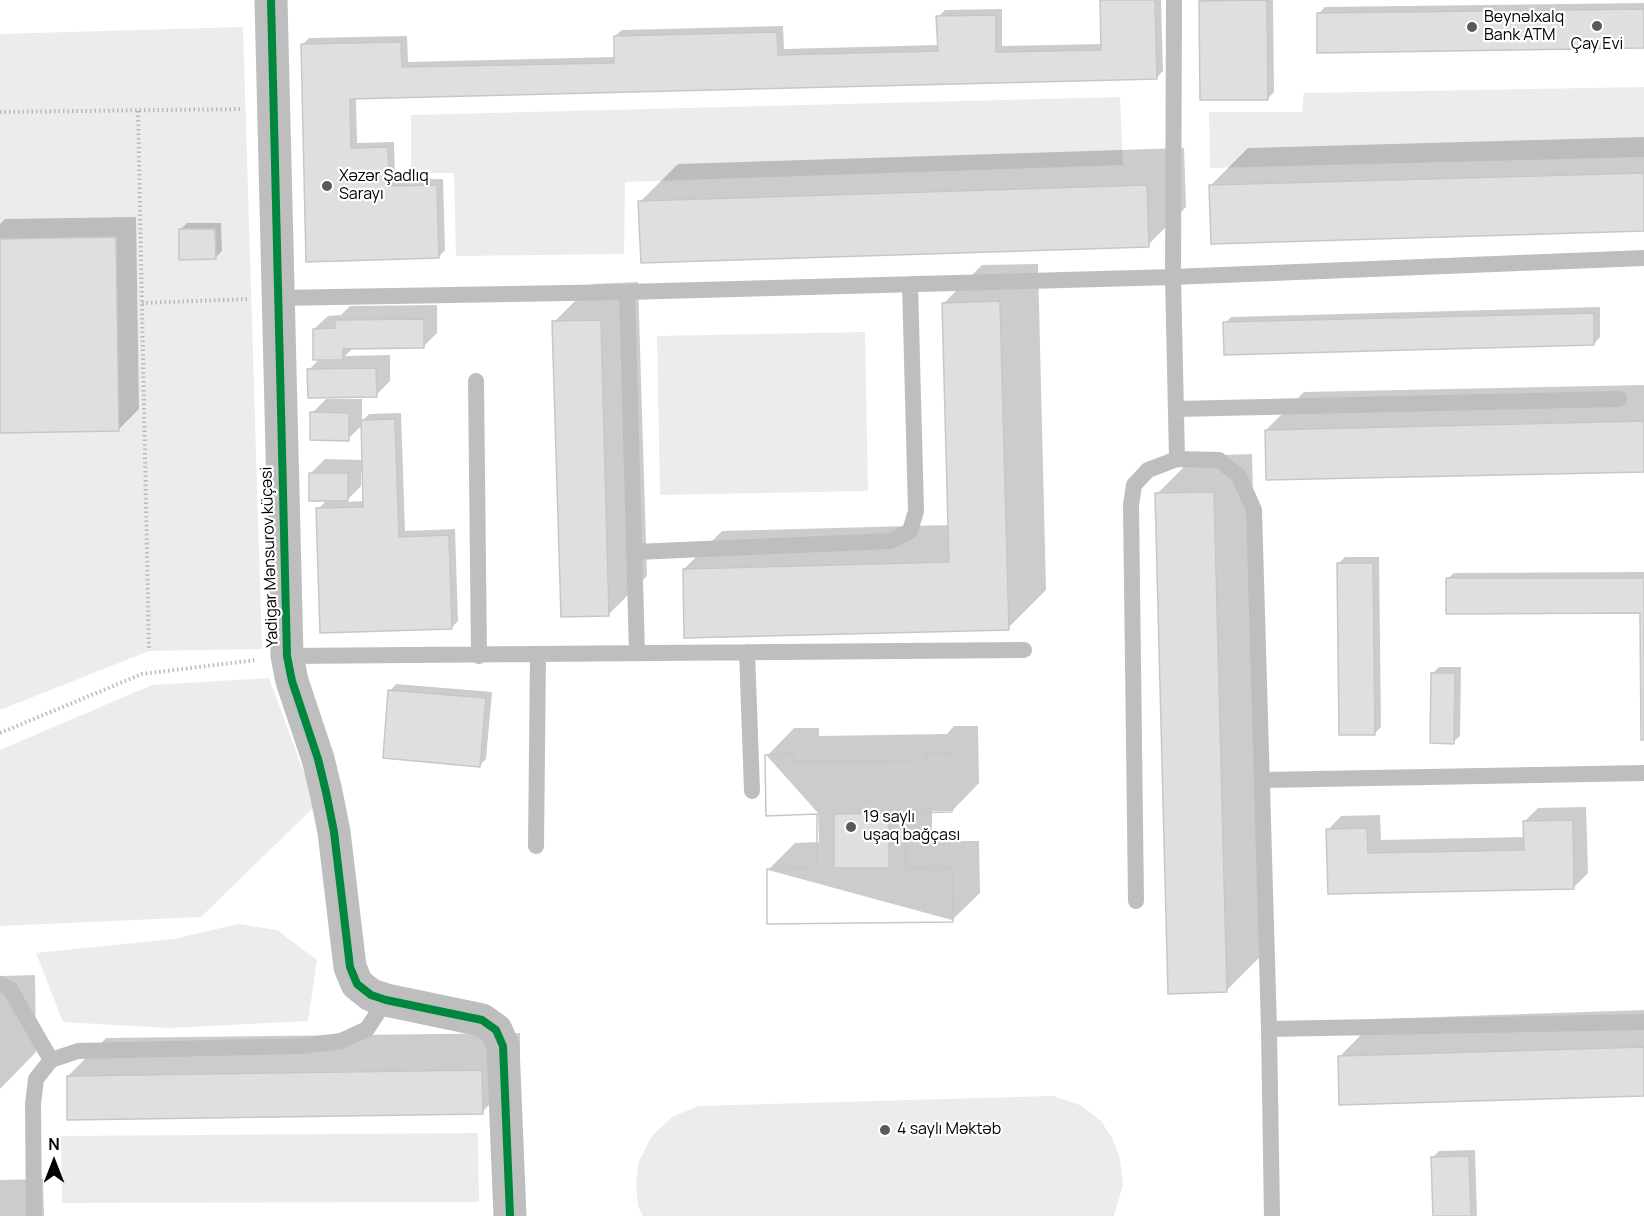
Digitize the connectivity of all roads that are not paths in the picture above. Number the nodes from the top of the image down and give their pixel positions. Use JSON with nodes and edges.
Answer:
{"nodes":[{"id":1,"x":271,"y":0,"type":"edge"},
{"id":2,"x":1174,"y":0,"type":"edge"},
{"id":3,"x":1644,"y":258,"type":"edge"},
{"id":4,"x":1173,"y":277,"type":"junction"},
{"id":5,"x":910,"y":284,"type":"junction"},
{"id":6,"x":627,"y":292,"type":"junction"},
{"id":7,"x":276,"y":298,"type":"junction"},
{"id":8,"x":476,"y":381,"type":"dead end"},
{"id":9,"x":1619,"y":399,"type":"dead end"},
{"id":10,"x":1176,"y":409,"type":"junction"},
{"id":11,"x":1177,"y":459,"type":"junction"},
{"id":12,"x":635,"y":552,"type":"junction"},
{"id":13,"x":1024,"y":650,"type":"dead end"},
{"id":14,"x":747,"y":652,"type":"junction"},
{"id":15,"x":637,"y":653,"type":"junction"},
{"id":16,"x":538,"y":655,"type":"junction"},
{"id":17,"x":479,"y":656,"type":"junction"},
{"id":18,"x":287,"y":657,"type":"junction"},
{"id":19,"x":1644,"y":773,"type":"edge"},
{"id":20,"x":1264,"y":780,"type":"junction"},
{"id":21,"x":752,"y":790,"type":"dead end"},
{"id":22,"x":536,"y":846,"type":"dead end"},
{"id":23,"x":1136,"y":901,"type":"dead end"},
{"id":24,"x":0,"y":984,"type":"edge"},
{"id":25,"x":386,"y":1000,"type":"junction"},
{"id":26,"x":1644,"y":1022,"type":"edge"},
{"id":27,"x":1269,"y":1029,"type":"junction"},
{"id":28,"x":51,"y":1060,"type":"junction"},
{"id":29,"x":34,"y":1216,"type":"edge"},
{"id":30,"x":510,"y":1216,"type":"edge"},
{"id":31,"x":1272,"y":1216,"type":"edge"}],
"edges":[{"from":1,"to":7,"type":"street","name":"Yadigar Mənsurov küçəsi"},
{"from":2,"to":4,"type":"lane"},
{"from":3,"to":4,"type":"lane"},
{"from":4,"to":5,"type":"lane"},
{"from":4,"to":10,"type":"lane"},
{"from":5,"to":6,"type":"lane"},
{"from":5,"to":12,"type":"lane"},
{"from":6,"to":7,"type":"lane"},
{"from":6,"to":12,"type":"lane"},
{"from":7,"to":18,"type":"street","name":"Yadigar Mənsurov küçəsi"},
{"from":8,"to":17,"type":"lane"},
{"from":9,"to":10,"type":"lane"},
{"from":10,"to":11,"type":"lane"},
{"from":11,"to":20,"type":"lane"},
{"from":11,"to":23,"type":"lane"},
{"from":12,"to":15,"type":"lane"},
{"from":13,"to":14,"type":"lane"},
{"from":14,"to":15,"type":"lane"},
{"from":14,"to":21,"type":"lane"},
{"from":15,"to":16,"type":"lane"},
{"from":16,"to":17,"type":"lane"},
{"from":16,"to":22,"type":"lane"},
{"from":17,"to":18,"type":"lane"},
{"from":18,"to":25,"type":"street","name":"Yadigar Mənsurov küçəsi"},
{"from":19,"to":20,"type":"lane"},
{"from":20,"to":27,"type":"lane"},
{"from":24,"to":28,"type":"lane"},
{"from":25,"to":28,"type":"lane"},
{"from":25,"to":30,"type":"street","name":"Yadigar Mənsurov küçəsi"},
{"from":26,"to":27,"type":"lane"},
{"from":27,"to":31,"type":"lane"},
{"from":28,"to":29,"type":"lane"}]}
